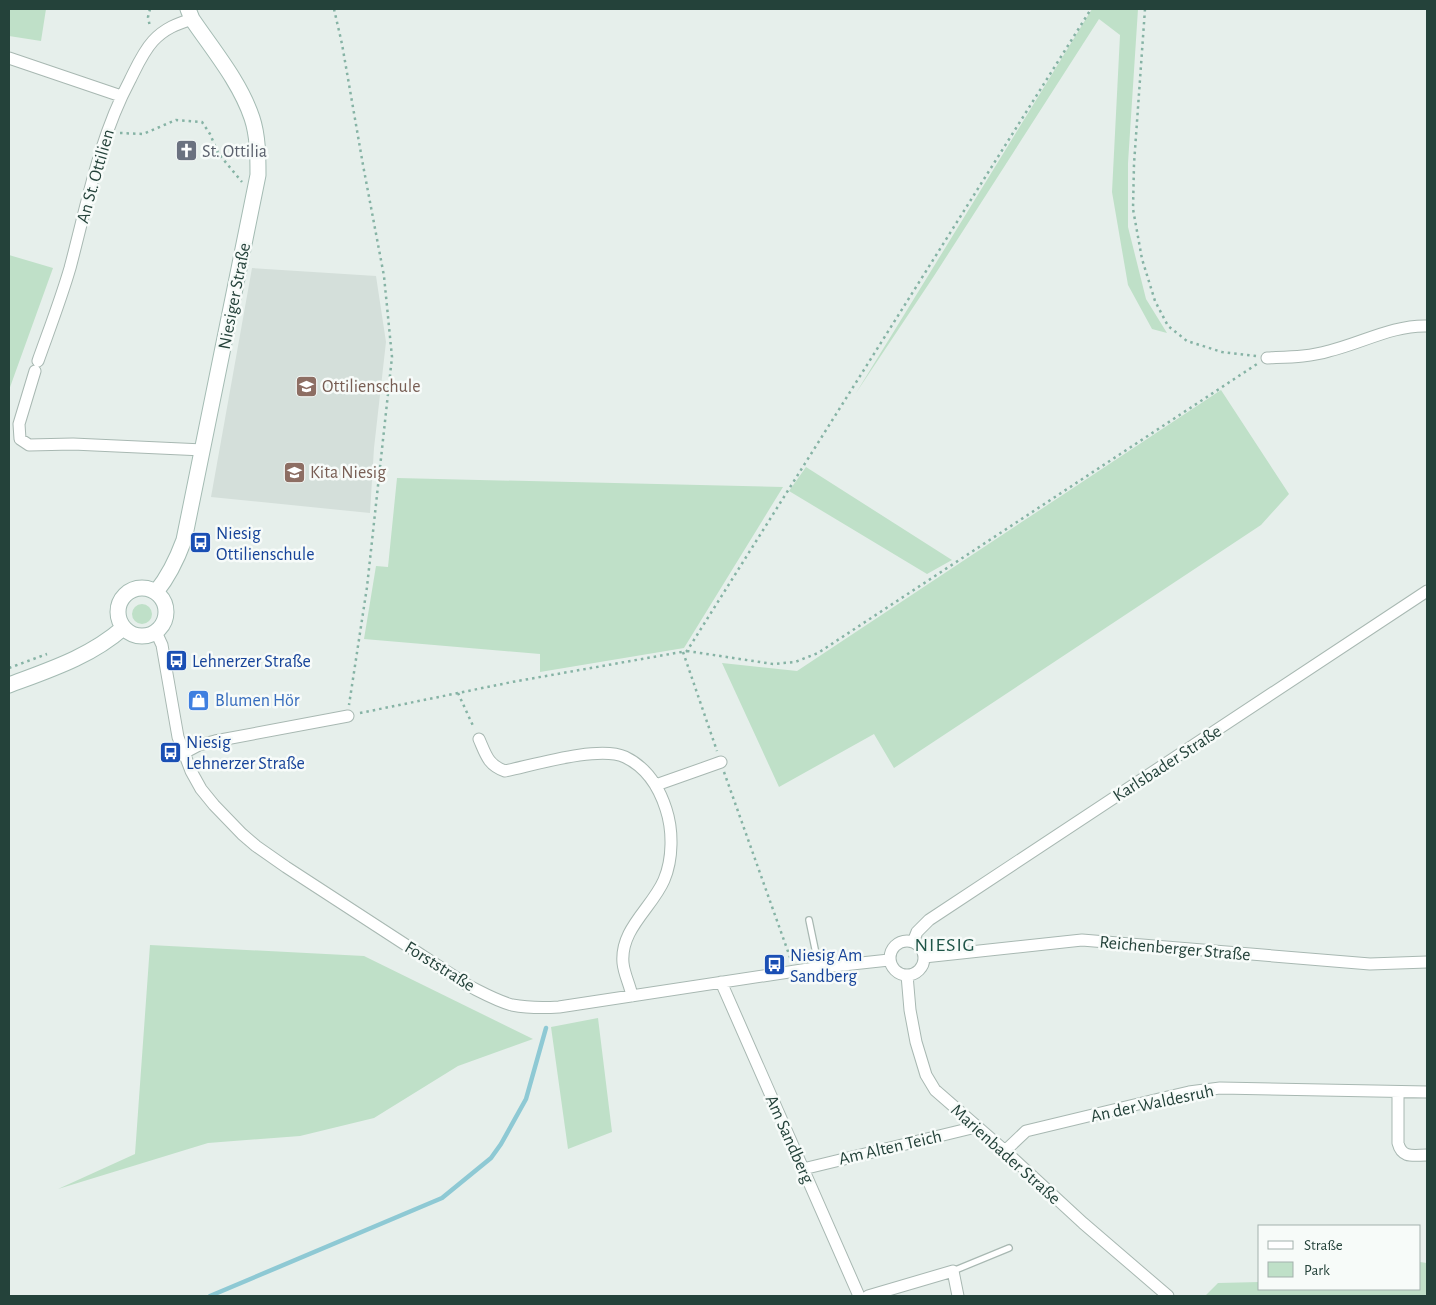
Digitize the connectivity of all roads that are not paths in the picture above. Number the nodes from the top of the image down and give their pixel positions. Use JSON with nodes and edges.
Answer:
{"nodes":[{"id":1,"x":190,"y":14,"type":"edge"},
{"id":2,"x":9,"y":58,"type":"edge"},
{"id":3,"x":121,"y":96,"type":"junction"},
{"id":4,"x":1427,"y":326,"type":"edge"},
{"id":5,"x":1267,"y":358,"type":"road end"},
{"id":6,"x":203,"y":450,"type":"junction"},
{"id":7,"x":1427,"y":591,"type":"edge"},
{"id":8,"x":156,"y":592,"type":"junction"},
{"id":9,"x":123,"y":628,"type":"junction"},
{"id":10,"x":156,"y":632,"type":"junction"},
{"id":11,"x":9,"y":685,"type":"edge"},
{"id":12,"x":348,"y":716,"type":"road end"},
{"id":13,"x":479,"y":739,"type":"road end"},
{"id":14,"x":184,"y":753,"type":"junction"},
{"id":15,"x":721,"y":762,"type":"road end"},
{"id":16,"x":656,"y":785,"type":"junction"},
{"id":17,"x":809,"y":920,"type":"dead end"},
{"id":18,"x":913,"y":942,"type":"junction"},
{"id":19,"x":924,"y":957,"type":"junction"},
{"id":20,"x":889,"y":960,"type":"junction"},
{"id":21,"x":1427,"y":962,"type":"edge"},
{"id":22,"x":819,"y":968,"type":"junction"},
{"id":23,"x":907,"y":975,"type":"junction"},
{"id":24,"x":721,"y":982,"type":"junction"},
{"id":25,"x":632,"y":996,"type":"junction"},
{"id":26,"x":1398,"y":1092,"type":"junction"},
{"id":27,"x":1427,"y":1092,"type":"edge"},
{"id":28,"x":976,"y":1127,"type":"junction"},
{"id":29,"x":1005,"y":1151,"type":"junction"},
{"id":30,"x":1427,"y":1155,"type":"edge"},
{"id":31,"x":803,"y":1169,"type":"junction"},
{"id":32,"x":1009,"y":1248,"type":"dead end"},
{"id":33,"x":952,"y":1271,"type":"junction"},
{"id":34,"x":859,"y":1296,"type":"edge"},
{"id":35,"x":868,"y":1296,"type":"edge"},
{"id":36,"x":958,"y":1296,"type":"edge"},
{"id":37,"x":1168,"y":1296,"type":"edge"}],
"edges":[{"from":1,"to":3,"type":"street","name":"An St. Ottilien"},
{"from":1,"to":6,"type":"main road","name":"Niesiger Straße"},
{"from":2,"to":3,"type":"street"},
{"from":3,"to":6,"type":"street","name":"An St. Ottilien"},
{"from":4,"to":5,"type":"street"},
{"from":6,"to":8,"type":"main road","name":"Niesiger Straße"},
{"from":7,"to":18,"type":"street","name":"Karlsbader Straße"},
{"from":8,"to":9,"type":"main road"},
{"from":8,"to":10,"type":"main road"},
{"from":9,"to":10,"type":"main road"},
{"from":9,"to":11,"type":"main road"},
{"from":10,"to":14,"type":"street","name":"Forststraße"},
{"from":12,"to":14,"type":"street"},
{"from":13,"to":16,"type":"street"},
{"from":14,"to":25,"type":"street","name":"Forststraße"},
{"from":15,"to":16,"type":"street"},
{"from":16,"to":25,"type":"street"},
{"from":17,"to":22,"type":"lane"},
{"from":18,"to":19,"type":"street"},
{"from":18,"to":20,"type":"street"},
{"from":19,"to":21,"type":"street","name":"Reichenberger Straße"},
{"from":19,"to":23,"type":"street"},
{"from":20,"to":22,"type":"street","name":"Forststraße"},
{"from":20,"to":23,"type":"street"},
{"from":22,"to":24,"type":"street","name":"Forststraße"},
{"from":23,"to":28,"type":"street","name":"Marienbader Straße"},
{"from":24,"to":25,"type":"street","name":"Forststraße"},
{"from":24,"to":31,"type":"street","name":"Am Sandberg"},
{"from":26,"to":27,"type":"street","name":"An der Waldesruh"},
{"from":26,"to":29,"type":"street","name":"An der Waldesruh"},
{"from":26,"to":30,"type":"street"},
{"from":28,"to":29,"type":"street","name":"Marienbader Straße"},
{"from":28,"to":31,"type":"street","name":"Am Alten Teich"},
{"from":29,"to":37,"type":"street","name":"Marienbader Straße"},
{"from":31,"to":34,"type":"street","name":"Am Sandberg"},
{"from":32,"to":33,"type":"lane"},
{"from":33,"to":35,"type":"street"},
{"from":33,"to":36,"type":"street"}]}
